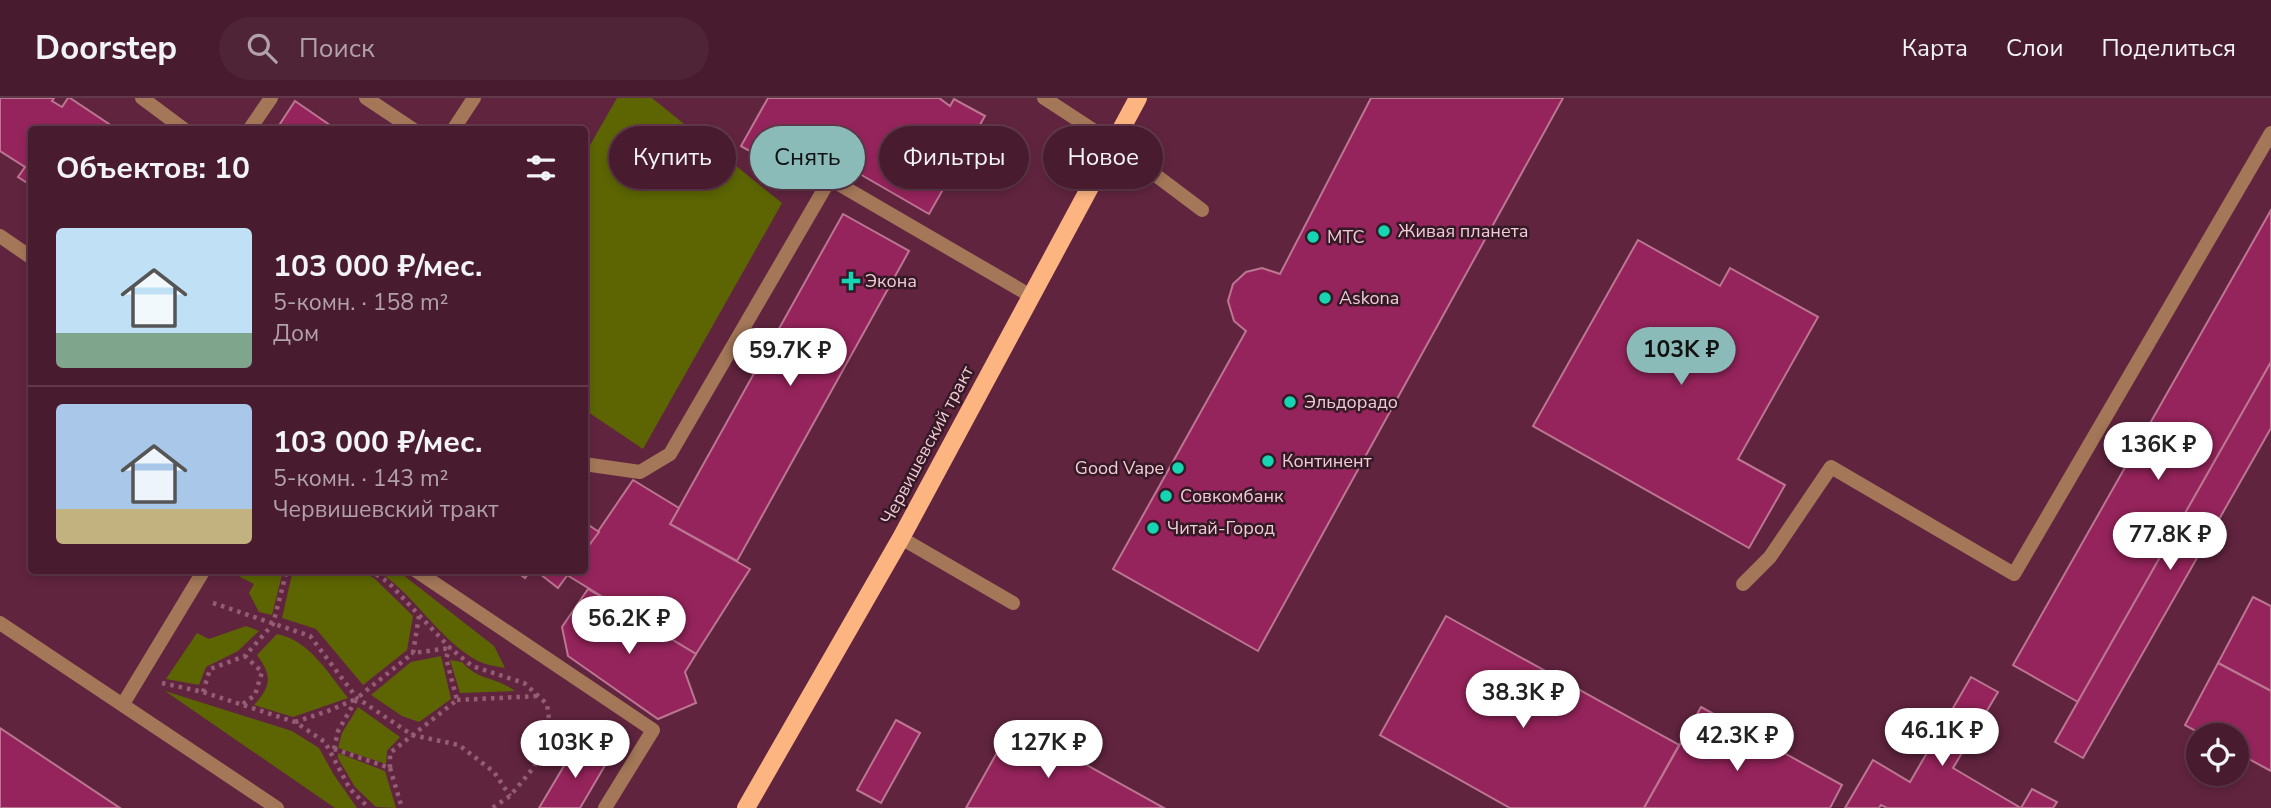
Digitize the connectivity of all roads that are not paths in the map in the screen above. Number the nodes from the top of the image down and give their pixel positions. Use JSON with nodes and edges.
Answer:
{"nodes":[{"id":1,"x":142,"y":98,"type":"edge"},
{"id":2,"x":271,"y":98,"type":"edge"},
{"id":3,"x":366,"y":98,"type":"edge"},
{"id":4,"x":474,"y":98,"type":"edge"},
{"id":5,"x":1044,"y":98,"type":"edge"},
{"id":6,"x":1138,"y":98,"type":"edge"},
{"id":7,"x":180,"y":126,"type":"edge"},
{"id":8,"x":252,"y":126,"type":"edge"},
{"id":9,"x":408,"y":126,"type":"edge"},
{"id":10,"x":456,"y":126,"type":"edge"},
{"id":11,"x":1086,"y":126,"type":"edge"},
{"id":12,"x":1123,"y":126,"type":"edge"},
{"id":13,"x":2271,"y":134,"type":"edge"},
{"id":14,"x":1163,"y":182,"type":"edge"},
{"id":15,"x":1089,"y":189,"type":"edge"},
{"id":16,"x":1202,"y":211,"type":"dead end"},
{"id":17,"x":0,"y":236,"type":"edge"},
{"id":18,"x":28,"y":255,"type":"edge"},
{"id":19,"x":1031,"y":296,"type":"junction"},
{"id":20,"x":588,"y":465,"type":"edge"},
{"id":21,"x":901,"y":538,"type":"junction"},
{"id":22,"x":202,"y":574,"type":"edge"},
{"id":23,"x":421,"y":574,"type":"edge"},
{"id":24,"x":1743,"y":584,"type":"dead end"},
{"id":25,"x":1013,"y":603,"type":"dead end"},
{"id":26,"x":0,"y":623,"type":"edge"},
{"id":27,"x":123,"y":704,"type":"junction"},
{"id":28,"x":277,"y":808,"type":"edge"},
{"id":29,"x":605,"y":808,"type":"edge"},
{"id":30,"x":746,"y":808,"type":"edge"}],
"edges":[{"from":1,"to":7,"type":"street"},
{"from":2,"to":8,"type":"street"},
{"from":3,"to":9,"type":"street"},
{"from":4,"to":10,"type":"street"},
{"from":5,"to":11,"type":"street"},
{"from":6,"to":12,"type":"main road","name":"Червишевский тракт"},
{"from":13,"to":24,"type":"street"},
{"from":14,"to":16,"type":"street"},
{"from":15,"to":19,"type":"main road","name":"Червишевский тракт"},
{"from":17,"to":18,"type":"street"},
{"from":19,"to":20,"type":"street"},
{"from":19,"to":21,"type":"main road","name":"Червишевский тракт"},
{"from":21,"to":25,"type":"street"},
{"from":21,"to":30,"type":"main road","name":"Червишевский тракт"},
{"from":22,"to":27,"type":"street"},
{"from":23,"to":29,"type":"street"},
{"from":26,"to":27,"type":"street"},
{"from":27,"to":28,"type":"street"}]}
